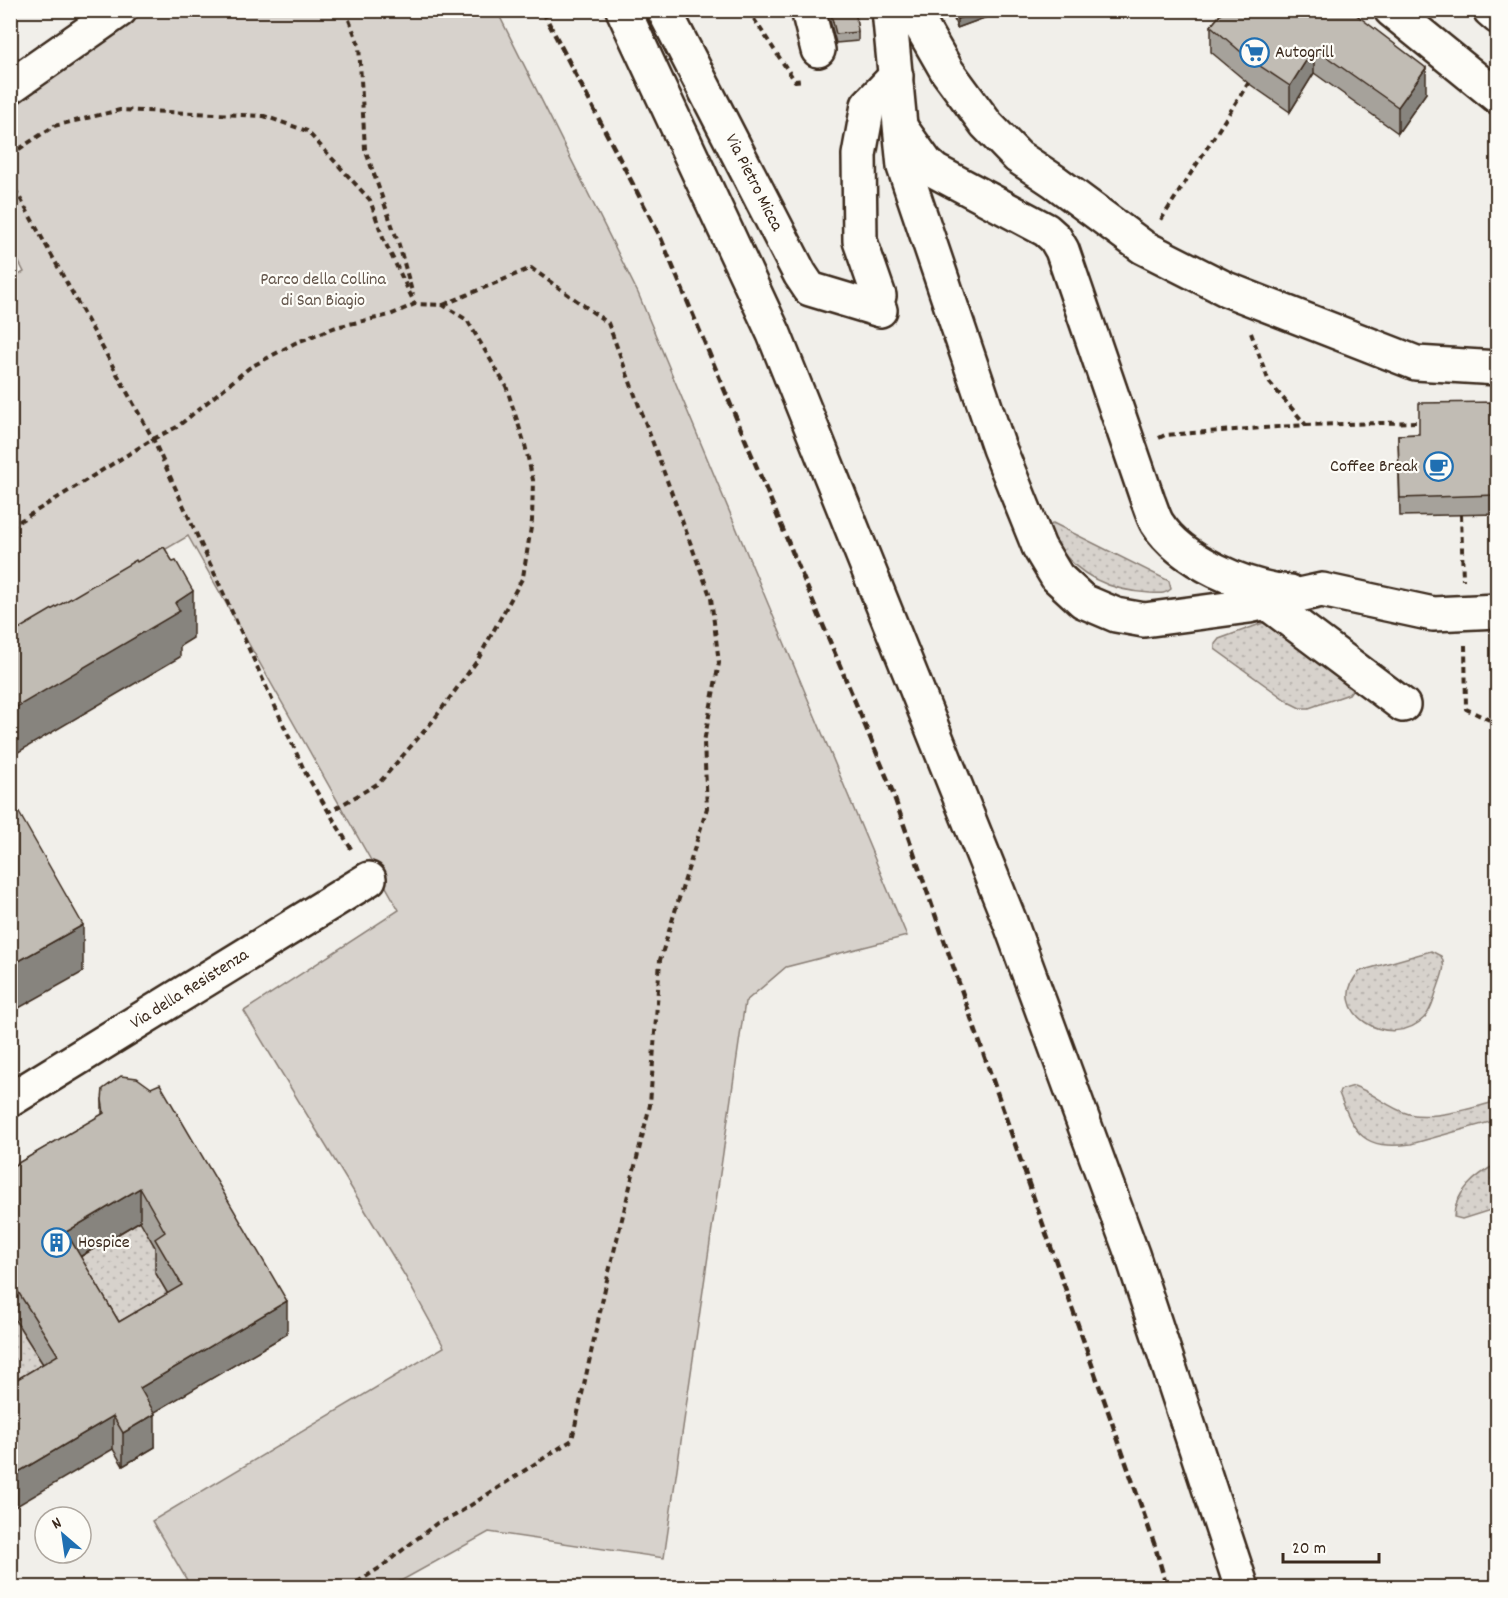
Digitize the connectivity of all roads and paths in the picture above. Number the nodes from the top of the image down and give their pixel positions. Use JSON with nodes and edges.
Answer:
{"nodes":[{"id":1,"x":120,"y":10,"type":"edge"},
{"id":2,"x":345,"y":10,"type":"edge"},
{"id":3,"x":622,"y":10,"type":"edge"},
{"id":4,"x":664,"y":10,"type":"edge"},
{"id":5,"x":808,"y":10,"type":"edge"},
{"id":6,"x":889,"y":10,"type":"edge"},
{"id":7,"x":912,"y":10,"type":"edge"},
{"id":8,"x":1391,"y":10,"type":"edge"},
{"id":9,"x":1490,"y":10,"type":"edge"},
{"id":10,"x":1497,"y":17,"type":"edge"},
{"id":11,"x":818,"y":50,"type":"dead end"},
{"id":12,"x":1255,"y":74,"type":"edge"},
{"id":13,"x":896,"y":76,"type":"junction"},
{"id":14,"x":10,"y":87,"type":"edge"},
{"id":15,"x":1497,"y":97,"type":"edge"},
{"id":16,"x":900,"y":126,"type":"junction"},
{"id":17,"x":10,"y":155,"type":"edge"},
{"id":18,"x":10,"y":180,"type":"edge"},
{"id":19,"x":1143,"y":247,"type":"junction"},
{"id":20,"x":416,"y":304,"type":"junction"},
{"id":21,"x":443,"y":305,"type":"junction"},
{"id":22,"x":1249,"y":327,"type":"dead end"},
{"id":23,"x":1497,"y":368,"type":"edge"},
{"id":24,"x":1419,"y":422,"type":"edge"},
{"id":25,"x":1305,"y":425,"type":"junction"},
{"id":26,"x":153,"y":439,"type":"junction"},
{"id":27,"x":1130,"y":449,"type":"junction"},
{"id":28,"x":10,"y":527,"type":"edge"},
{"id":29,"x":1306,"y":594,"type":"junction"},
{"id":30,"x":1266,"y":602,"type":"junction"},
{"id":31,"x":1497,"y":611,"type":"edge"},
{"id":32,"x":1403,"y":705,"type":"dead end"},
{"id":33,"x":329,"y":812,"type":"junction"},
{"id":34,"x":369,"y":879,"type":"joint"},
{"id":35,"x":10,"y":1101,"type":"edge"},
{"id":36,"x":348,"y":1587,"type":"edge"},
{"id":37,"x":1242,"y":1587,"type":"edge"}],
"edges":[{"from":1,"to":14,"type":"main road"},
{"from":2,"to":20,"type":"path"},
{"from":3,"to":37,"type":"main road"},
{"from":4,"to":13,"type":"main road","name":"Via Pietro Micca"},
{"from":5,"to":11,"type":"main road"},
{"from":6,"to":13,"type":"main road"},
{"from":7,"to":19,"type":"main road"},
{"from":8,"to":15,"type":"main road"},
{"from":9,"to":10,"type":"main road"},
{"from":12,"to":19,"type":"path"},
{"from":13,"to":16,"type":"main road"},
{"from":16,"to":27,"type":"main road"},
{"from":16,"to":30,"type":"main road"},
{"from":17,"to":20,"type":"path"},
{"from":18,"to":26,"type":"path"},
{"from":19,"to":23,"type":"main road"},
{"from":20,"to":21,"type":"path"},
{"from":20,"to":26,"type":"path"},
{"from":21,"to":33,"type":"path"},
{"from":21,"to":36,"type":"path"},
{"from":22,"to":25,"type":"path"},
{"from":24,"to":25,"type":"path"},
{"from":25,"to":27,"type":"path"},
{"from":26,"to":28,"type":"path"},
{"from":26,"to":33,"type":"path"},
{"from":27,"to":29,"type":"main road"},
{"from":29,"to":30,"type":"main road"},
{"from":29,"to":31,"type":"main road"},
{"from":30,"to":32,"type":"main road"},
{"from":33,"to":34,"type":"path"},
{"from":34,"to":35,"type":"main road","name":"Via della Resistenza"}]}
